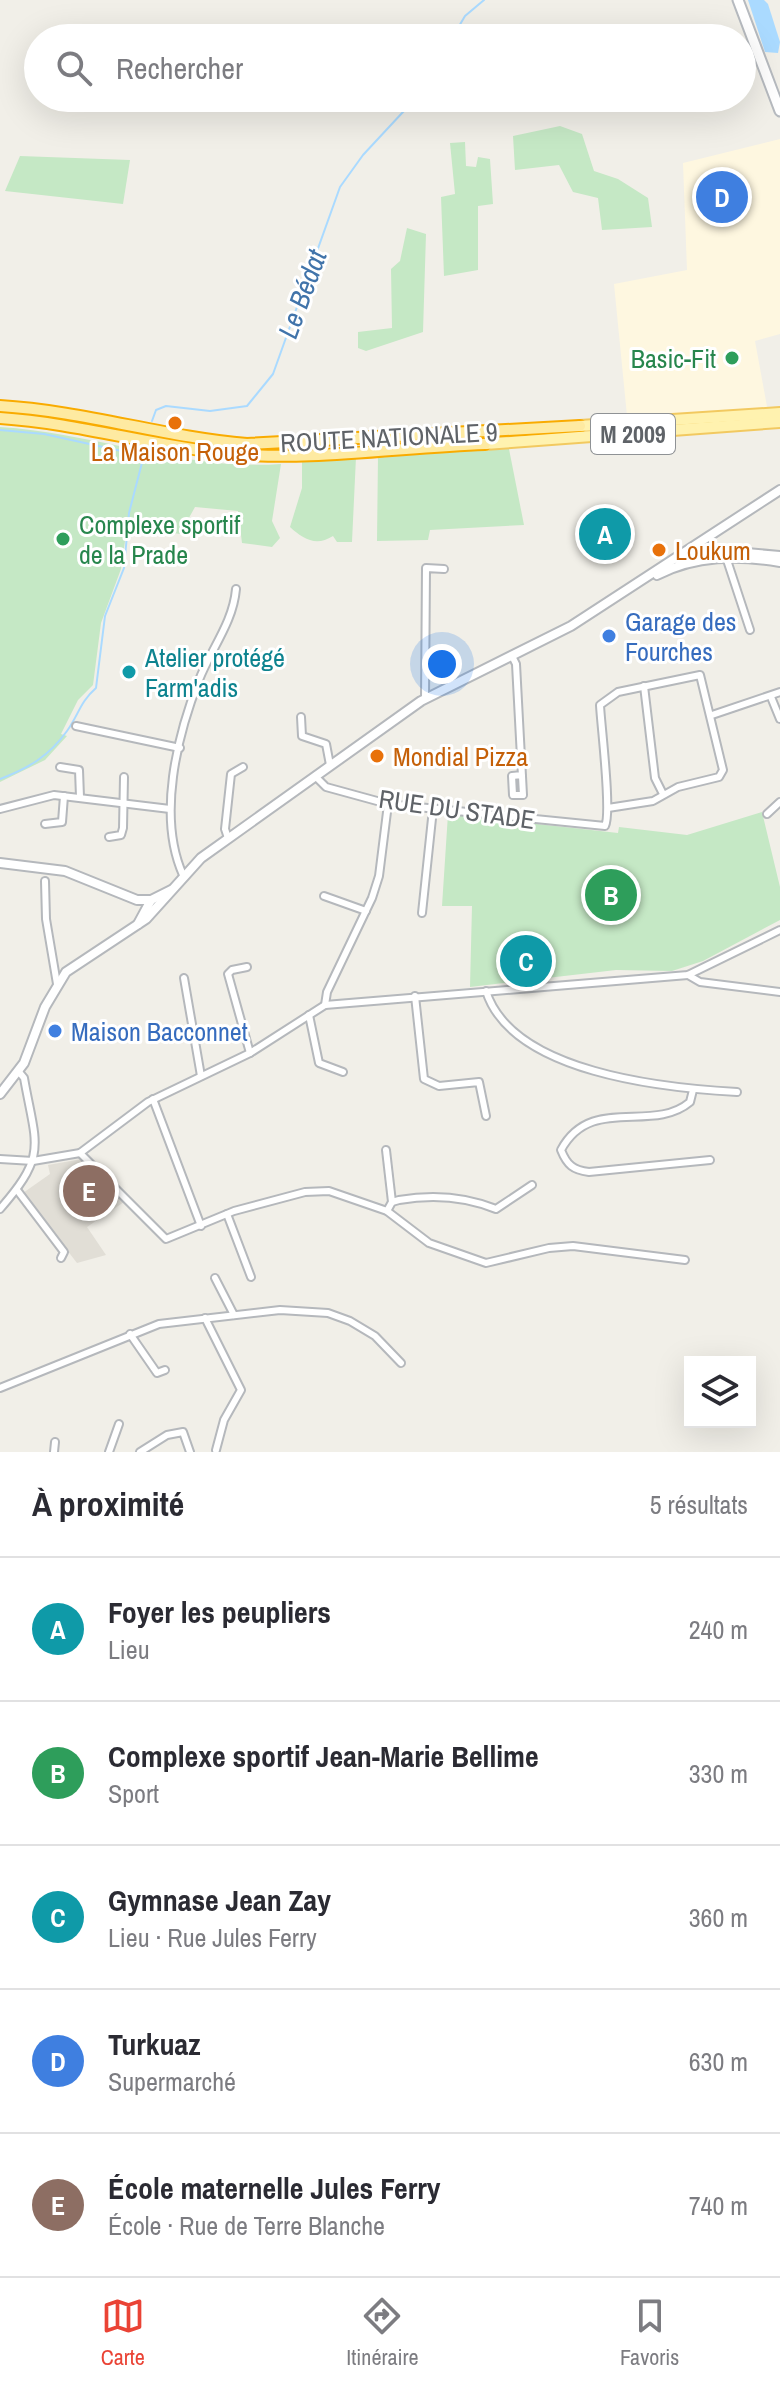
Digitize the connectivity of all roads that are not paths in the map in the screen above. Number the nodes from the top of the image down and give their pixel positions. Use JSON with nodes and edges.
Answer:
{"nodes":[{"id":1,"x":738,"y":0,"type":"edge"},
{"id":2,"x":747,"y":24,"type":"edge"},
{"id":3,"x":756,"y":48,"type":"edge"},
{"id":4,"x":780,"y":111,"type":"edge"},
{"id":5,"x":0,"y":406,"type":"edge"},
{"id":6,"x":780,"y":413,"type":"edge"},
{"id":7,"x":0,"y":418,"type":"edge"},
{"id":8,"x":780,"y":422,"type":"edge"},
{"id":9,"x":580,"y":426,"type":"joint"},
{"id":10,"x":485,"y":444,"type":"joint"},
{"id":11,"x":780,"y":490,"type":"edge"},
{"id":12,"x":719,"y":529,"type":"junction"},
{"id":13,"x":725,"y":554,"type":"junction"},
{"id":14,"x":698,"y":557,"type":"junction"},
{"id":15,"x":780,"y":559,"type":"edge"},
{"id":16,"x":670,"y":560,"type":"junction"},
{"id":17,"x":444,"y":569,"type":"dead end"},
{"id":18,"x":236,"y":589,"type":"dead end"},
{"id":19,"x":624,"y":592,"type":"junction"},
{"id":20,"x":750,"y":630,"type":"dead end"},
{"id":21,"x":512,"y":656,"type":"junction"},
{"id":22,"x":644,"y":686,"type":"junction"},
{"id":23,"x":780,"y":692,"type":"edge"},
{"id":24,"x":771,"y":697,"type":"junction"},
{"id":25,"x":425,"y":699,"type":"junction"},
{"id":26,"x":712,"y":715,"type":"junction"},
{"id":27,"x":301,"y":717,"type":"dead end"},
{"id":28,"x":780,"y":719,"type":"edge"},
{"id":29,"x":76,"y":726,"type":"dead end"},
{"id":30,"x":180,"y":748,"type":"junction"},
{"id":31,"x":330,"y":765,"type":"junction"},
{"id":32,"x":60,"y":767,"type":"dead end"},
{"id":33,"x":243,"y":767,"type":"dead end"},
{"id":34,"x":522,"y":775,"type":"dead end"},
{"id":35,"x":315,"y":776,"type":"junction"},
{"id":36,"x":124,"y":777,"type":"dead end"},
{"id":37,"x":663,"y":794,"type":"junction"},
{"id":38,"x":64,"y":796,"type":"junction"},
{"id":39,"x":80,"y":797,"type":"junction"},
{"id":40,"x":124,"y":802,"type":"junction"},
{"id":41,"x":780,"y":802,"type":"edge"},
{"id":42,"x":388,"y":804,"type":"junction"},
{"id":43,"x":608,"y":808,"type":"junction"},
{"id":44,"x":0,"y":809,"type":"edge"},
{"id":45,"x":170,"y":809,"type":"junction"},
{"id":46,"x":433,"y":809,"type":"junction"},
{"id":47,"x":767,"y":814,"type":"dead end"},
{"id":48,"x":45,"y":824,"type":"dead end"},
{"id":49,"x":109,"y":837,"type":"dead end"},
{"id":50,"x":228,"y":838,"type":"junction"},
{"id":51,"x":0,"y":863,"type":"edge"},
{"id":52,"x":183,"y":875,"type":"junction"},
{"id":53,"x":45,"y":881,"type":"dead end"},
{"id":54,"x":172,"y":889,"type":"junction"},
{"id":55,"x":122,"y":894,"type":"junction"},
{"id":56,"x":324,"y":896,"type":"dead end"},
{"id":57,"x":151,"y":900,"type":"junction"},
{"id":58,"x":154,"y":910,"type":"junction"},
{"id":59,"x":366,"y":911,"type":"junction"},
{"id":60,"x":143,"y":912,"type":"junction"},
{"id":61,"x":422,"y":913,"type":"dead end"},
{"id":62,"x":137,"y":926,"type":"junction"},
{"id":63,"x":780,"y":930,"type":"edge"},
{"id":64,"x":247,"y":967,"type":"dead end"},
{"id":65,"x":688,"y":975,"type":"junction"},
{"id":66,"x":184,"y":978,"type":"dead end"},
{"id":67,"x":57,"y":984,"type":"junction"},
{"id":68,"x":486,"y":991,"type":"junction"},
{"id":69,"x":780,"y":992,"type":"edge"},
{"id":70,"x":415,"y":996,"type":"junction"},
{"id":71,"x":325,"y":1005,"type":"junction"},
{"id":72,"x":309,"y":1015,"type":"junction"},
{"id":73,"x":250,"y":1053,"type":"junction"},
{"id":74,"x":19,"y":1072,"type":"junction"},
{"id":75,"x":343,"y":1072,"type":"dead end"},
{"id":76,"x":201,"y":1076,"type":"junction"},
{"id":77,"x":693,"y":1090,"type":"junction"},
{"id":78,"x":737,"y":1092,"type":"dead end"},
{"id":79,"x":0,"y":1094,"type":"edge"},
{"id":80,"x":153,"y":1099,"type":"junction"},
{"id":81,"x":486,"y":1116,"type":"dead end"},
{"id":82,"x":386,"y":1150,"type":"dead end"},
{"id":83,"x":80,"y":1153,"type":"junction"},
{"id":84,"x":0,"y":1159,"type":"edge"},
{"id":85,"x":710,"y":1160,"type":"dead end"},
{"id":86,"x":33,"y":1161,"type":"junction"},
{"id":87,"x":532,"y":1185,"type":"dead end"},
{"id":88,"x":17,"y":1190,"type":"junction"},
{"id":89,"x":392,"y":1202,"type":"junction"},
{"id":90,"x":0,"y":1209,"type":"edge"},
{"id":91,"x":387,"y":1211,"type":"junction"},
{"id":92,"x":227,"y":1214,"type":"junction"},
{"id":93,"x":201,"y":1226,"type":"junction"},
{"id":94,"x":61,"y":1258,"type":"dead end"},
{"id":95,"x":685,"y":1260,"type":"dead end"},
{"id":96,"x":251,"y":1277,"type":"dead end"},
{"id":97,"x":215,"y":1278,"type":"dead end"},
{"id":98,"x":234,"y":1315,"type":"junction"},
{"id":99,"x":205,"y":1318,"type":"junction"},
{"id":100,"x":130,"y":1334,"type":"junction"},
{"id":101,"x":401,"y":1363,"type":"dead end"},
{"id":102,"x":165,"y":1370,"type":"dead end"},
{"id":103,"x":0,"y":1388,"type":"edge"},
{"id":104,"x":119,"y":1424,"type":"dead end"},
{"id":105,"x":55,"y":1442,"type":"dead end"},
{"id":106,"x":216,"y":1450,"type":"edge"},
{"id":107,"x":54,"y":1452,"type":"edge"},
{"id":108,"x":109,"y":1452,"type":"edge"},
{"id":109,"x":140,"y":1452,"type":"edge"},
{"id":110,"x":190,"y":1452,"type":"edge"}],
"edges":[{"from":1,"to":2,"type":"main road"},
{"from":3,"to":4,"type":"main road"},
{"from":5,"to":9,"type":"highway","name":"ROUTE NATIONALE 9","number":"M 2009"},
{"from":6,"to":9,"type":"main road","name":"ROUTE NATIONALE 9","number":"M 2009"},
{"from":7,"to":10,"type":"highway","name":"ROUTE NATIONALE 9","number":"M 2009"},
{"from":8,"to":10,"type":"main road","number":"M 2009"},
{"from":11,"to":12,"type":"street"},
{"from":12,"to":14,"type":"street"},
{"from":12,"to":16,"type":"street"},
{"from":13,"to":14,"type":"street"},
{"from":13,"to":15,"type":"street"},
{"from":13,"to":20,"type":"street"},
{"from":14,"to":16,"type":"street"},
{"from":14,"to":19,"type":"street"},
{"from":16,"to":19,"type":"street"},
{"from":17,"to":25,"type":"street"},
{"from":18,"to":30,"type":"street"},
{"from":19,"to":21,"type":"street"},
{"from":21,"to":25,"type":"street"},
{"from":21,"to":34,"type":"street"},
{"from":22,"to":26,"type":"street"},
{"from":22,"to":37,"type":"street"},
{"from":22,"to":43,"type":"street"},
{"from":23,"to":24,"type":"street"},
{"from":24,"to":26,"type":"street"},
{"from":24,"to":28,"type":"street"},
{"from":25,"to":31,"type":"street"},
{"from":26,"to":37,"type":"street"},
{"from":27,"to":31,"type":"street"},
{"from":29,"to":30,"type":"street"},
{"from":30,"to":45,"type":"street"},
{"from":31,"to":35,"type":"street"},
{"from":32,"to":39,"type":"street"},
{"from":33,"to":50,"type":"street"},
{"from":35,"to":42,"type":"street","name":"RUE DU STADE"},
{"from":35,"to":50,"type":"street"},
{"from":36,"to":40,"type":"street"},
{"from":37,"to":43,"type":"street"},
{"from":38,"to":39,"type":"street"},
{"from":38,"to":44,"type":"street"},
{"from":38,"to":48,"type":"street"},
{"from":39,"to":40,"type":"street"},
{"from":40,"to":45,"type":"street"},
{"from":40,"to":49,"type":"street"},
{"from":41,"to":47,"type":"street"},
{"from":42,"to":46,"type":"street","name":"RUE DU STADE"},
{"from":42,"to":59,"type":"street"},
{"from":43,"to":46,"type":"street","name":"RUE DU STADE"},
{"from":45,"to":52,"type":"street"},
{"from":46,"to":61,"type":"street"},
{"from":50,"to":52,"type":"street"},
{"from":51,"to":55,"type":"street"},
{"from":52,"to":54,"type":"street"},
{"from":53,"to":67,"type":"street"},
{"from":54,"to":57,"type":"street"},
{"from":54,"to":58,"type":"street"},
{"from":55,"to":57,"type":"street"},
{"from":55,"to":60,"type":"street"},
{"from":56,"to":59,"type":"street"},
{"from":57,"to":60,"type":"street"},
{"from":58,"to":60,"type":"street"},
{"from":58,"to":62,"type":"street"},
{"from":59,"to":71,"type":"street"},
{"from":60,"to":62,"type":"street"},
{"from":62,"to":67,"type":"street"},
{"from":63,"to":65,"type":"street"},
{"from":64,"to":73,"type":"street"},
{"from":65,"to":68,"type":"street"},
{"from":65,"to":69,"type":"street"},
{"from":66,"to":76,"type":"street"},
{"from":67,"to":74,"type":"street"},
{"from":68,"to":70,"type":"street"},
{"from":68,"to":77,"type":"street"},
{"from":70,"to":71,"type":"street"},
{"from":70,"to":81,"type":"street"},
{"from":71,"to":72,"type":"street"},
{"from":72,"to":73,"type":"street"},
{"from":72,"to":75,"type":"street"},
{"from":73,"to":76,"type":"street"},
{"from":74,"to":79,"type":"street"},
{"from":74,"to":86,"type":"street"},
{"from":76,"to":80,"type":"street"},
{"from":77,"to":78,"type":"street"},
{"from":77,"to":85,"type":"street"},
{"from":80,"to":83,"type":"street"},
{"from":80,"to":93,"type":"street"},
{"from":82,"to":89,"type":"street"},
{"from":83,"to":86,"type":"street"},
{"from":83,"to":93,"type":"street"},
{"from":84,"to":86,"type":"street"},
{"from":86,"to":88,"type":"street"},
{"from":87,"to":89,"type":"street"},
{"from":88,"to":90,"type":"street"},
{"from":88,"to":94,"type":"street"},
{"from":89,"to":91,"type":"street"},
{"from":91,"to":92,"type":"street"},
{"from":91,"to":95,"type":"street"},
{"from":92,"to":93,"type":"street"},
{"from":92,"to":96,"type":"street"},
{"from":97,"to":98,"type":"street"},
{"from":98,"to":99,"type":"street"},
{"from":98,"to":101,"type":"street"},
{"from":99,"to":100,"type":"street"},
{"from":99,"to":106,"type":"street"},
{"from":100,"to":102,"type":"street"},
{"from":100,"to":103,"type":"street"},
{"from":104,"to":108,"type":"street"},
{"from":105,"to":107,"type":"street"},
{"from":109,"to":110,"type":"street"}]}
